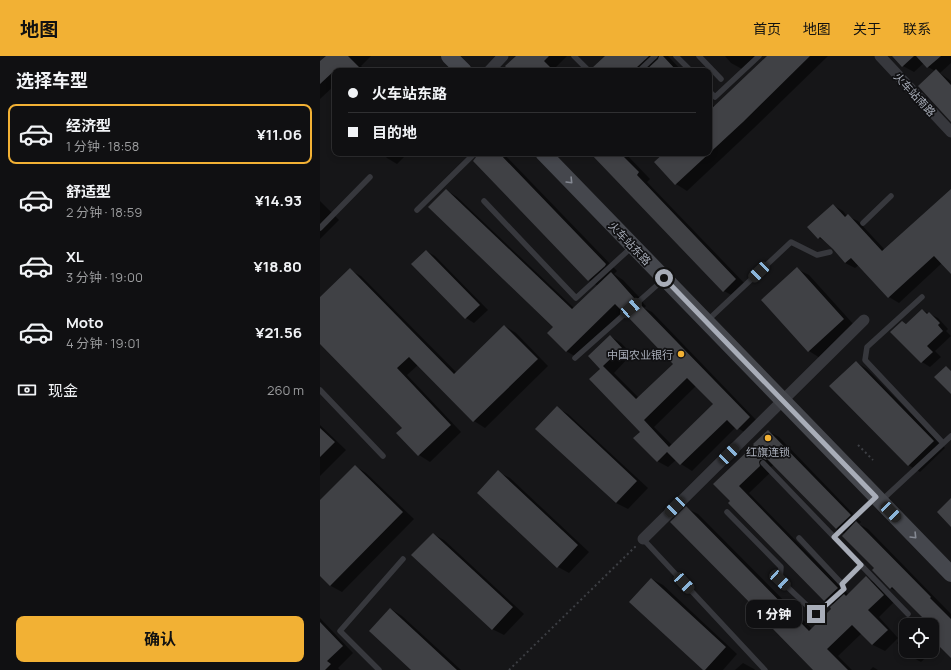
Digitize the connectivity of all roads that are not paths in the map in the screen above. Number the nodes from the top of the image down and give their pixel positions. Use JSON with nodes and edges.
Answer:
{"nodes":[{"id":1,"x":449,"y":56,"type":"edge"},
{"id":2,"x":504,"y":56,"type":"edge"},
{"id":3,"x":574,"y":56,"type":"edge"},
{"id":4,"x":655,"y":56,"type":"edge"},
{"id":5,"x":676,"y":56,"type":"edge"},
{"id":6,"x":699,"y":56,"type":"edge"},
{"id":7,"x":759,"y":56,"type":"edge"},
{"id":8,"x":880,"y":56,"type":"edge"},
{"id":9,"x":461,"y":68,"type":"edge"},
{"id":10,"x":492,"y":68,"type":"edge"},
{"id":11,"x":586,"y":68,"type":"edge"},
{"id":12,"x":641,"y":68,"type":"edge"},
{"id":13,"x":687,"y":68,"type":"edge"},
{"id":14,"x":710,"y":68,"type":"edge"},
{"id":15,"x":712,"y":70,"type":"edge"},
{"id":16,"x":721,"y":79,"type":"dead end"},
{"id":17,"x":712,"y":94,"type":"edge"},
{"id":18,"x":951,"y":132,"type":"edge"},
{"id":19,"x":472,"y":156,"type":"edge"},
{"id":20,"x":549,"y":156,"type":"edge"},
{"id":21,"x":370,"y":177,"type":"dead end"},
{"id":22,"x":891,"y":196,"type":"dead end"},
{"id":23,"x":484,"y":201,"type":"dead end"},
{"id":24,"x":417,"y":210,"type":"dead end"},
{"id":25,"x":863,"y":223,"type":"dead end"},
{"id":26,"x":320,"y":228,"type":"edge"},
{"id":27,"x":633,"y":246,"type":"junction"},
{"id":28,"x":830,"y":252,"type":"dead end"},
{"id":29,"x":664,"y":278,"type":"junction"},
{"id":30,"x":922,"y":297,"type":"dead end"},
{"id":31,"x":864,"y":320,"type":"dead end"},
{"id":32,"x":707,"y":322,"type":"junction"},
{"id":33,"x":574,"y":358,"type":"dead end"},
{"id":34,"x":320,"y":390,"type":"edge"},
{"id":35,"x":782,"y":400,"type":"junction"},
{"id":36,"x":951,"y":436,"type":"edge"},
{"id":37,"x":943,"y":443,"type":"junction"},
{"id":38,"x":383,"y":456,"type":"dead end"},
{"id":39,"x":763,"y":463,"type":"dead end"},
{"id":40,"x":878,"y":499,"type":"junction"},
{"id":41,"x":727,"y":512,"type":"dead end"},
{"id":42,"x":834,"y":537,"type":"junction"},
{"id":43,"x":799,"y":538,"type":"dead end"},
{"id":44,"x":643,"y":539,"type":"joint"},
{"id":45,"x":403,"y":559,"type":"dead end"},
{"id":46,"x":861,"y":565,"type":"junction"},
{"id":47,"x":951,"y":574,"type":"edge"},
{"id":48,"x":842,"y":584,"type":"junction"},
{"id":49,"x":908,"y":614,"type":"dead end"},
{"id":50,"x":379,"y":670,"type":"edge"},
{"id":51,"x":765,"y":670,"type":"edge"}],
"edges":[{"from":1,"to":9,"type":"main road"},
{"from":2,"to":10,"type":"street"},
{"from":3,"to":11,"type":"lane"},
{"from":4,"to":12,"type":"lane"},
{"from":5,"to":13,"type":"lane"},
{"from":6,"to":14,"type":"lane"},
{"from":7,"to":17,"type":"lane"},
{"from":8,"to":18,"type":"street","name":"火车站南路"},
{"from":15,"to":16,"type":"lane"},
{"from":19,"to":24,"type":"lane"},
{"from":20,"to":27,"type":"main road","name":"火车站东路","one_way":true},
{"from":21,"to":26,"type":"lane"},
{"from":22,"to":25,"type":"lane"},
{"from":23,"to":27,"type":"lane"},
{"from":27,"to":29,"type":"main road","name":"火车站东路"},
{"from":28,"to":32,"type":"lane"},
{"from":29,"to":32,"type":"main road","name":"火车站东路"},
{"from":29,"to":33,"type":"lane"},
{"from":30,"to":37,"type":"lane"},
{"from":31,"to":35,"type":"street"},
{"from":32,"to":35,"type":"main road","name":"火车站东路"},
{"from":34,"to":38,"type":"lane"},
{"from":35,"to":40,"type":"main road","name":"火车站东路"},
{"from":35,"to":44,"type":"street"},
{"from":36,"to":37,"type":"lane"},
{"from":37,"to":40,"type":"lane"},
{"from":39,"to":42,"type":"lane"},
{"from":40,"to":42,"type":"lane"},
{"from":40,"to":47,"type":"main road","name":"火车站东路","one_way":true},
{"from":41,"to":48,"type":"lane"},
{"from":42,"to":46,"type":"lane"},
{"from":43,"to":48,"type":"lane"},
{"from":44,"to":51,"type":"lane"},
{"from":45,"to":50,"type":"lane"},
{"from":46,"to":48,"type":"lane"},
{"from":46,"to":49,"type":"lane"}]}
